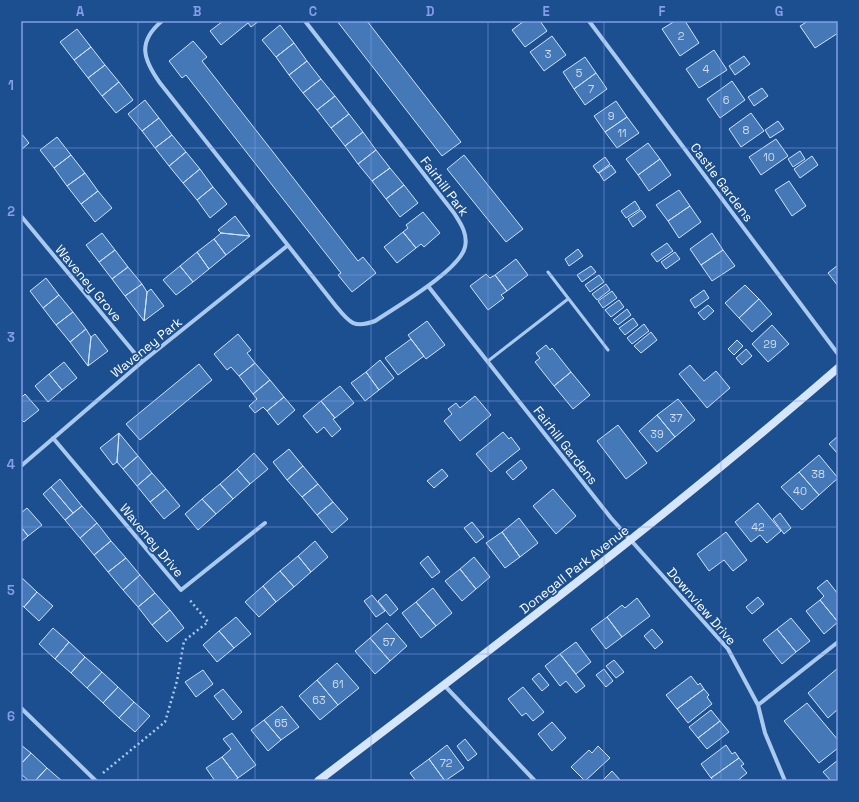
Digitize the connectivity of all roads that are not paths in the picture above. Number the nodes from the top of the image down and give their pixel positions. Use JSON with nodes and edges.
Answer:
{"nodes":[{"id":1,"x":162,"y":21,"type":"edge"},
{"id":2,"x":306,"y":21,"type":"edge"},
{"id":3,"x":589,"y":21,"type":"edge"},
{"id":4,"x":21,"y":216,"type":"edge"},
{"id":5,"x":287,"y":246,"type":"junction"},
{"id":6,"x":548,"y":272,"type":"dead end"},
{"id":7,"x":428,"y":286,"type":"junction"},
{"id":8,"x":568,"y":299,"type":"junction"},
{"id":9,"x":608,"y":350,"type":"dead end"},
{"id":10,"x":838,"y":354,"type":"edge"},
{"id":11,"x":488,"y":361,"type":"junction"},
{"id":12,"x":142,"y":362,"type":"junction"},
{"id":13,"x":838,"y":368,"type":"edge"},
{"id":14,"x":53,"y":438,"type":"junction"},
{"id":15,"x":21,"y":466,"type":"edge"},
{"id":16,"x":265,"y":523,"type":"dead end"},
{"id":17,"x":631,"y":539,"type":"junction"},
{"id":18,"x":838,"y":642,"type":"edge"},
{"id":19,"x":444,"y":685,"type":"junction"},
{"id":20,"x":758,"y":705,"type":"junction"},
{"id":21,"x":21,"y":708,"type":"edge"},
{"id":22,"x":96,"y":780,"type":"edge"},
{"id":23,"x":318,"y":781,"type":"edge"},
{"id":24,"x":535,"y":781,"type":"edge"},
{"id":25,"x":785,"y":781,"type":"edge"}],
"edges":[{"from":1,"to":5,"type":"street","name":"Fairhill Park"},
{"from":2,"to":7,"type":"street","name":"Fairhill Park"},
{"from":3,"to":10,"type":"street","name":"Castle Gardens"},
{"from":4,"to":12,"type":"street","name":"Waveney Grove"},
{"from":5,"to":7,"type":"street","name":"Fairhill Park"},
{"from":5,"to":12,"type":"street","name":"Waveney Park"},
{"from":6,"to":8,"type":"lane"},
{"from":7,"to":11,"type":"street"},
{"from":8,"to":9,"type":"lane"},
{"from":8,"to":11,"type":"lane"},
{"from":11,"to":17,"type":"street","name":"Fairhill Gardens"},
{"from":12,"to":14,"type":"street","name":"Waveney Park"},
{"from":13,"to":17,"type":"street","name":"Donegall Park Avenue"},
{"from":14,"to":15,"type":"street","name":"Waveney Park"},
{"from":14,"to":16,"type":"street","name":"Waveney Drive"},
{"from":17,"to":19,"type":"street","name":"Donegall Park Avenue"},
{"from":17,"to":20,"type":"street","name":"Downview Drive"},
{"from":18,"to":20,"type":"street"},
{"from":19,"to":23,"type":"street","name":"Donegall Park Avenue"},
{"from":19,"to":24,"type":"street"},
{"from":20,"to":25,"type":"street","name":"Downview Drive"},
{"from":21,"to":22,"type":"street"}]}
